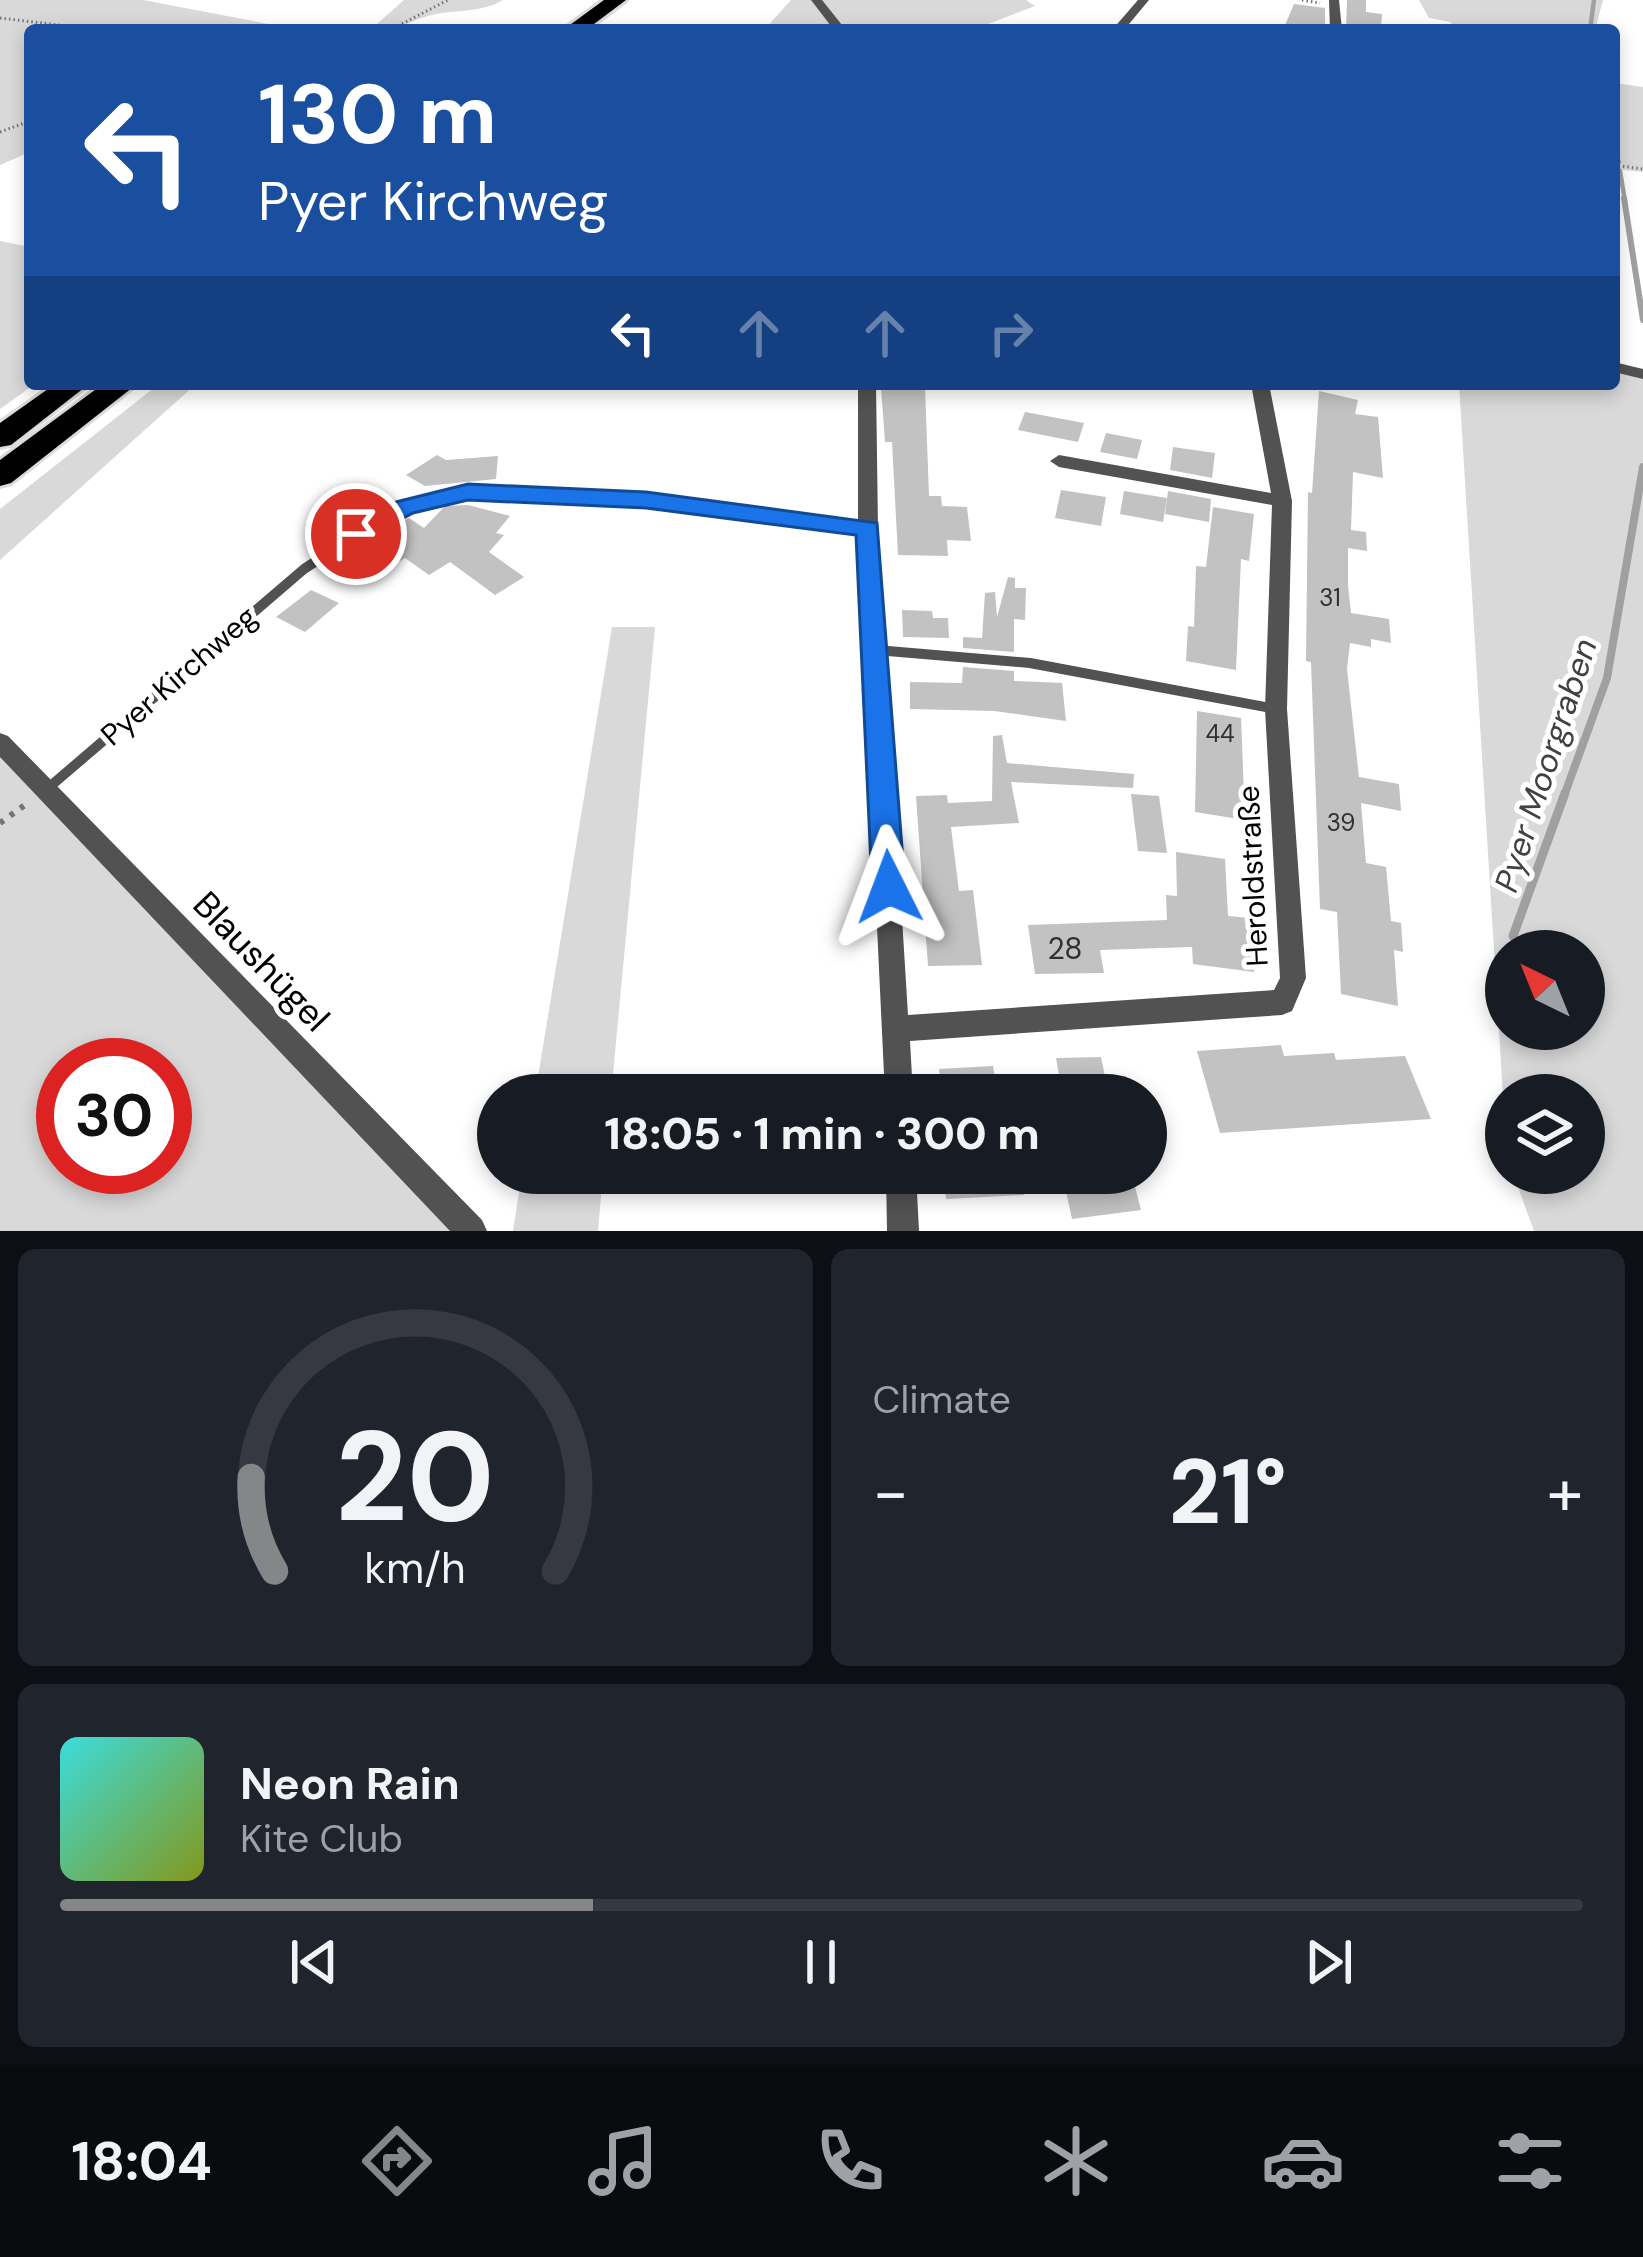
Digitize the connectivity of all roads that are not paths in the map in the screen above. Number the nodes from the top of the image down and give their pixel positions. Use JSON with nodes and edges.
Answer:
{"nodes":[{"id":1,"x":816,"y":0,"type":"edge"},
{"id":2,"x":1144,"y":0,"type":"edge"},
{"id":3,"x":627,"y":4,"type":"edge"},
{"id":4,"x":585,"y":24,"type":"edge"},
{"id":5,"x":835,"y":24,"type":"edge"},
{"id":6,"x":1123,"y":24,"type":"edge"},
{"id":7,"x":66,"y":390,"type":"edge"},
{"id":8,"x":114,"y":390,"type":"edge"},
{"id":9,"x":867,"y":390,"type":"edge"},
{"id":10,"x":1261,"y":390,"type":"edge"},
{"id":11,"x":0,"y":438,"type":"edge"},
{"id":12,"x":1059,"y":461,"type":"dead end"},
{"id":13,"x":0,"y":476,"type":"edge"},
{"id":14,"x":1282,"y":501,"type":"junction"},
{"id":15,"x":868,"y":529,"type":"junction"},
{"id":16,"x":876,"y":650,"type":"junction"},
{"id":17,"x":1276,"y":710,"type":"junction"},
{"id":18,"x":0,"y":742,"type":"edge"},
{"id":19,"x":46,"y":789,"type":"junction"},
{"id":20,"x":896,"y":1029,"type":"junction"},
{"id":21,"x":898,"y":1074,"type":"edge"},
{"id":22,"x":902,"y":1194,"type":"edge"},
{"id":23,"x":471,"y":1231,"type":"edge"},
{"id":24,"x":903,"y":1231,"type":"edge"}],
"edges":[{"from":1,"to":5,"type":"street"},
{"from":2,"to":6,"type":"street"},
{"from":3,"to":4,"type":"highway"},
{"from":7,"to":11,"type":"highway"},
{"from":8,"to":13,"type":"highway"},
{"from":9,"to":15,"type":"street"},
{"from":10,"to":14,"type":"street","name":"Heroldstraße"},
{"from":12,"to":14,"type":"street"},
{"from":14,"to":17,"type":"street","name":"Heroldstraße"},
{"from":15,"to":16,"type":"street"},
{"from":15,"to":19,"type":"lane","name":"Pyer Kirchweg"},
{"from":16,"to":17,"type":"lane"},
{"from":16,"to":20,"type":"street"},
{"from":17,"to":20,"type":"street","name":"Heroldstraße"},
{"from":18,"to":19,"type":"street","name":"Blaushügel"},
{"from":19,"to":23,"type":"street","name":"Blaushügel"},
{"from":20,"to":21,"type":"street"},
{"from":22,"to":24,"type":"street"}]}
